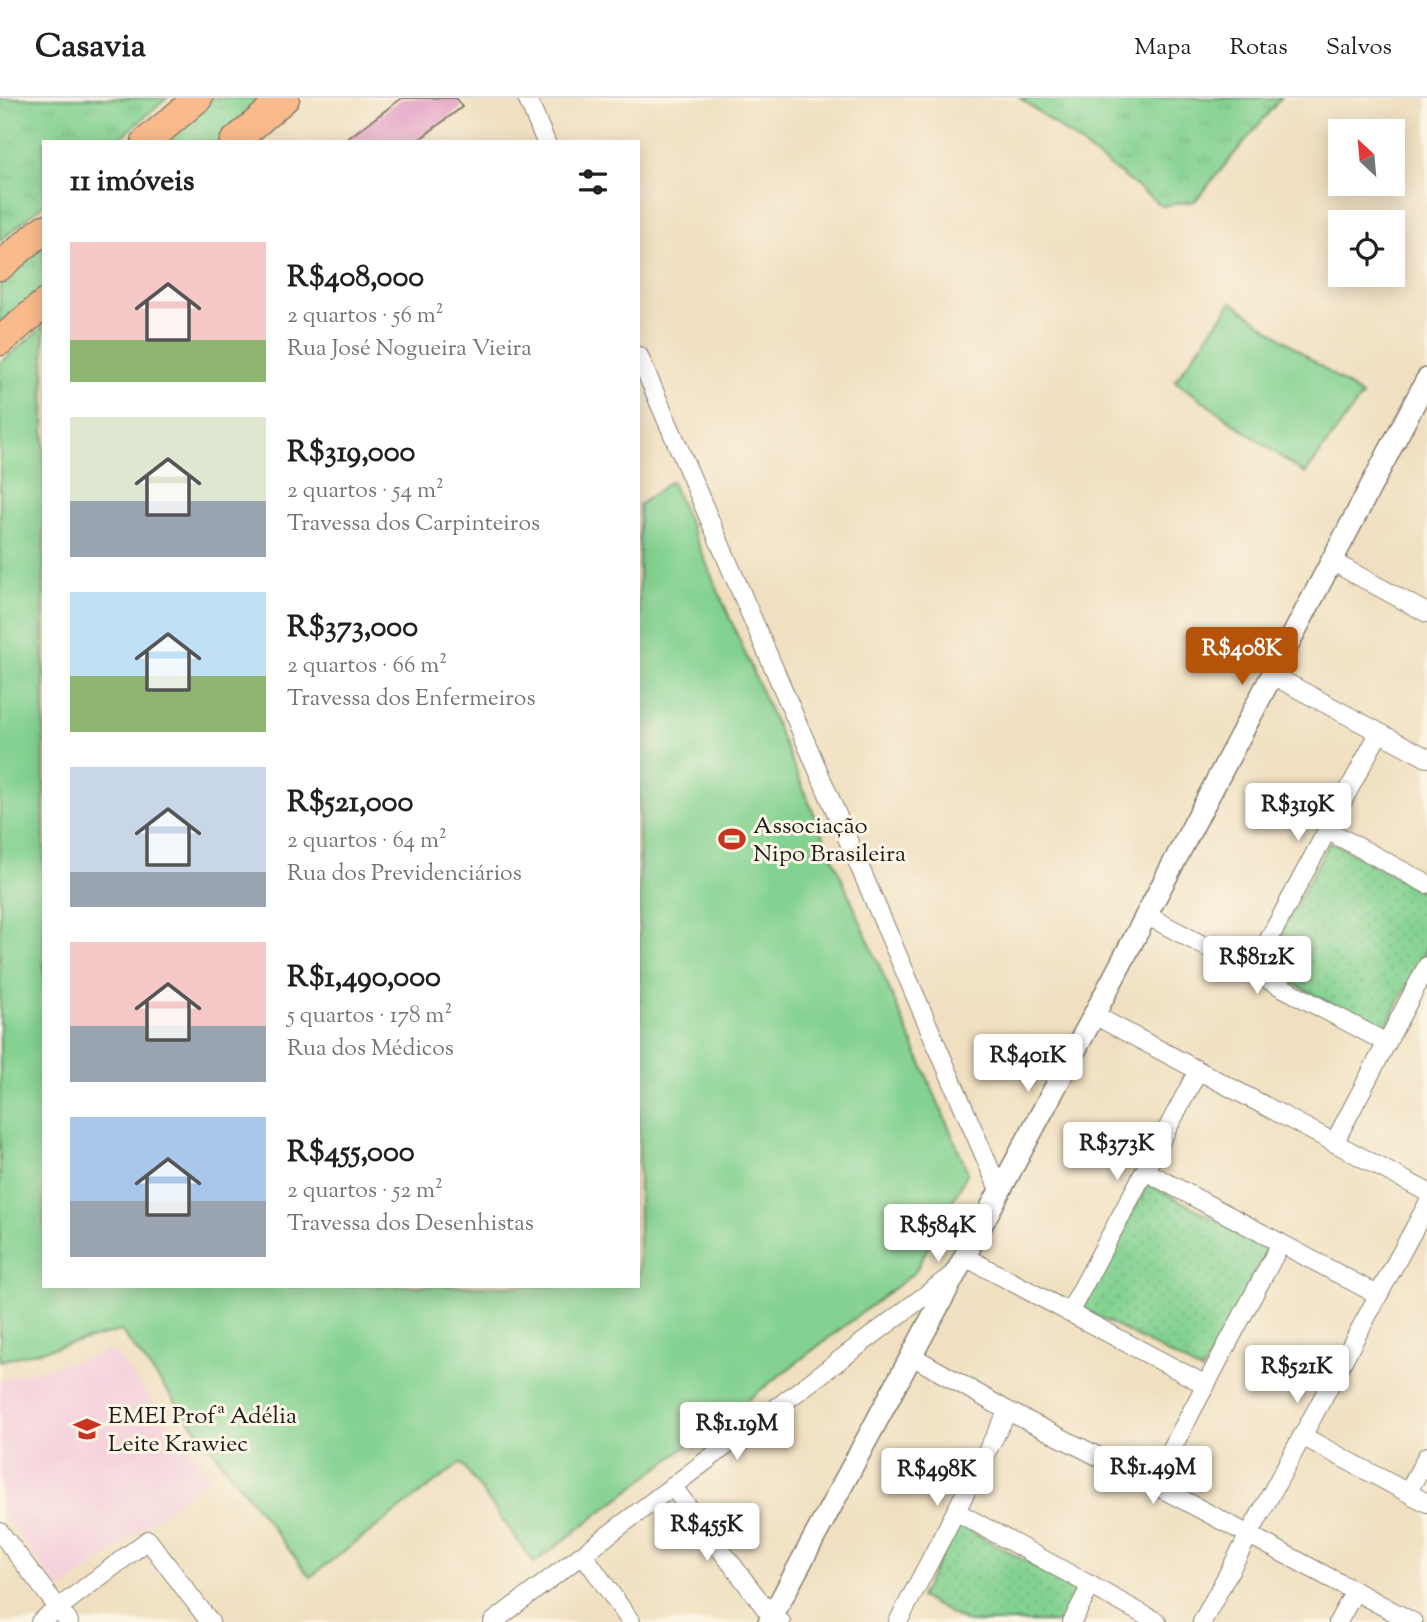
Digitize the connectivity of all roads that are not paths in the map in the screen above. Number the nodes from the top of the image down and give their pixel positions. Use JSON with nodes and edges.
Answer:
{"nodes":[{"id":1,"x":198,"y":98,"type":"edge"},
{"id":2,"x":285,"y":98,"type":"edge"},
{"id":3,"x":527,"y":98,"type":"edge"},
{"id":4,"x":148,"y":140,"type":"edge"},
{"id":5,"x":235,"y":140,"type":"edge"},
{"id":6,"x":545,"y":140,"type":"edge"},
{"id":7,"x":42,"y":231,"type":"edge"},
{"id":8,"x":0,"y":266,"type":"edge"},
{"id":9,"x":42,"y":306,"type":"edge"},
{"id":10,"x":0,"y":341,"type":"edge"},
{"id":11,"x":640,"y":358,"type":"edge"},
{"id":12,"x":1427,"y":379,"type":"edge"},
{"id":13,"x":1331,"y":561,"type":"junction"},
{"id":14,"x":1427,"y":613,"type":"edge"},
{"id":15,"x":1272,"y":675,"type":"junction"},
{"id":16,"x":1379,"y":733,"type":"junction"},
{"id":17,"x":1427,"y":758,"type":"edge"},
{"id":18,"x":1327,"y":830,"type":"junction"},
{"id":19,"x":1427,"y":884,"type":"edge"},
{"id":20,"x":1146,"y":915,"type":"junction"},
{"id":21,"x":1427,"y":967,"type":"edge"},
{"id":22,"x":1252,"y":971,"type":"junction"},
{"id":23,"x":1094,"y":1016,"type":"junction"},
{"id":24,"x":1387,"y":1043,"type":"junction"},
{"id":25,"x":1198,"y":1070,"type":"junction"},
{"id":26,"x":1334,"y":1143,"type":"junction"},
{"id":27,"x":1145,"y":1171,"type":"junction"},
{"id":28,"x":1000,"y":1192,"type":"junction"},
{"id":29,"x":1427,"y":1192,"type":"edge"},
{"id":30,"x":1427,"y":1205,"type":"edge"},
{"id":31,"x":1281,"y":1243,"type":"junction"},
{"id":32,"x":961,"y":1264,"type":"junction"},
{"id":33,"x":1378,"y":1296,"type":"junction"},
{"id":34,"x":1069,"y":1312,"type":"junction"},
{"id":35,"x":912,"y":1356,"type":"junction"},
{"id":36,"x":1206,"y":1385,"type":"junction"},
{"id":37,"x":1008,"y":1411,"type":"junction"},
{"id":38,"x":1302,"y":1436,"type":"junction"},
{"id":39,"x":1427,"y":1456,"type":"edge"},
{"id":40,"x":1153,"y":1484,"type":"junction"},
{"id":41,"x":672,"y":1486,"type":"junction"},
{"id":42,"x":1408,"y":1492,"type":"junction"},
{"id":43,"x":1427,"y":1503,"type":"edge"},
{"id":44,"x":957,"y":1511,"type":"junction"},
{"id":45,"x":0,"y":1532,"type":"edge"},
{"id":46,"x":1249,"y":1535,"type":"junction"},
{"id":47,"x":583,"y":1554,"type":"junction"},
{"id":48,"x":1091,"y":1586,"type":"junction"},
{"id":49,"x":1355,"y":1591,"type":"junction"},
{"id":50,"x":63,"y":1615,"type":"edge"},
{"id":51,"x":774,"y":1620,"type":"edge"},
{"id":52,"x":40,"y":1622,"type":"edge"},
{"id":53,"x":210,"y":1622,"type":"edge"},
{"id":54,"x":494,"y":1622,"type":"edge"},
{"id":55,"x":631,"y":1622,"type":"edge"},
{"id":56,"x":898,"y":1622,"type":"edge"},
{"id":57,"x":1072,"y":1622,"type":"edge"},
{"id":58,"x":1157,"y":1622,"type":"edge"},
{"id":59,"x":1202,"y":1622,"type":"edge"},
{"id":60,"x":1338,"y":1622,"type":"edge"},
{"id":61,"x":1413,"y":1622,"type":"edge"}],
"edges":[{"from":1,"to":4,"type":"main road"},
{"from":2,"to":5,"type":"main road"},
{"from":3,"to":6,"type":"street"},
{"from":7,"to":8,"type":"main road"},
{"from":9,"to":10,"type":"main road"},
{"from":11,"to":28,"type":"street"},
{"from":12,"to":13,"type":"street"},
{"from":13,"to":14,"type":"street"},
{"from":13,"to":15,"type":"street"},
{"from":15,"to":16,"type":"street"},
{"from":15,"to":20,"type":"street"},
{"from":16,"to":17,"type":"street"},
{"from":16,"to":18,"type":"street"},
{"from":18,"to":19,"type":"street"},
{"from":18,"to":22,"type":"street"},
{"from":20,"to":22,"type":"street"},
{"from":20,"to":23,"type":"street"},
{"from":21,"to":24,"type":"street"},
{"from":22,"to":24,"type":"street"},
{"from":23,"to":25,"type":"street"},
{"from":23,"to":28,"type":"street"},
{"from":24,"to":26,"type":"street"},
{"from":25,"to":26,"type":"street"},
{"from":25,"to":27,"type":"street"},
{"from":26,"to":29,"type":"street"},
{"from":27,"to":31,"type":"street"},
{"from":27,"to":34,"type":"street"},
{"from":28,"to":32,"type":"street"},
{"from":30,"to":33,"type":"street"},
{"from":31,"to":33,"type":"street"},
{"from":31,"to":36,"type":"street"},
{"from":32,"to":34,"type":"street"},
{"from":32,"to":35,"type":"street"},
{"from":32,"to":41,"type":"street"},
{"from":33,"to":38,"type":"street"},
{"from":34,"to":36,"type":"street"},
{"from":35,"to":37,"type":"street"},
{"from":35,"to":51,"type":"street"},
{"from":36,"to":40,"type":"street"},
{"from":37,"to":40,"type":"street"},
{"from":37,"to":44,"type":"street"},
{"from":38,"to":42,"type":"street"},
{"from":38,"to":46,"type":"street"},
{"from":39,"to":42,"type":"street"},
{"from":40,"to":46,"type":"street"},
{"from":41,"to":47,"type":"street"},
{"from":41,"to":51,"type":"street"},
{"from":42,"to":43,"type":"street"},
{"from":44,"to":48,"type":"street"},
{"from":44,"to":56,"type":"street"},
{"from":45,"to":50,"type":"street"},
{"from":46,"to":49,"type":"street"},
{"from":46,"to":59,"type":"street"},
{"from":47,"to":54,"type":"street"},
{"from":47,"to":55,"type":"street"},
{"from":48,"to":57,"type":"street"},
{"from":48,"to":58,"type":"street"},
{"from":49,"to":60,"type":"street"},
{"from":49,"to":61,"type":"street"},
{"from":50,"to":52,"type":"street"},
{"from":50,"to":53,"type":"street"}]}
